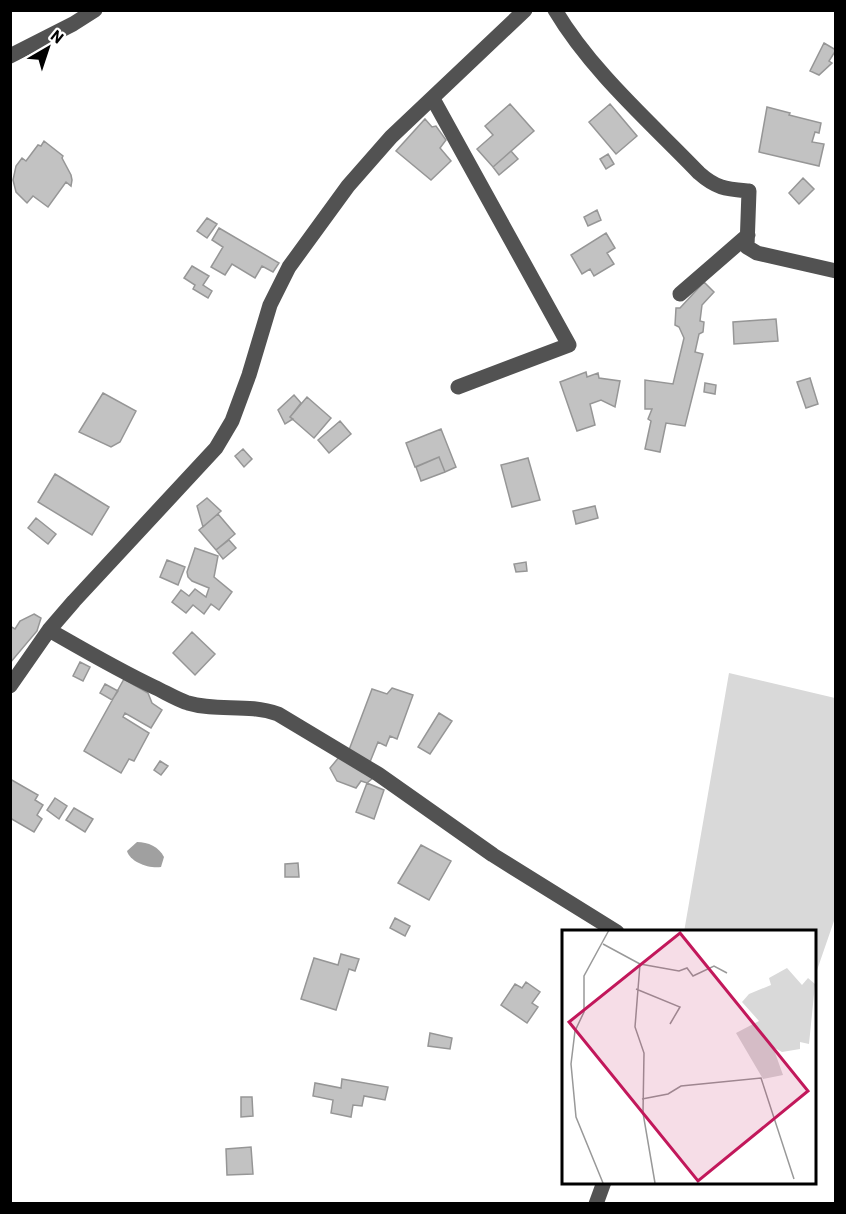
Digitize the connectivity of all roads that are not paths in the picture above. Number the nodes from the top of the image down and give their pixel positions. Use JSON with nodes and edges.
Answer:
{"nodes":[{"id":1,"x":95,"y":10,"type":"edge"},
{"id":2,"x":525,"y":10,"type":"edge"},
{"id":3,"x":555,"y":10,"type":"edge"},
{"id":4,"x":10,"y":56,"type":"edge"},
{"id":5,"x":433,"y":99,"type":"junction"},
{"id":6,"x":748,"y":235,"type":"junction"},
{"id":7,"x":836,"y":271,"type":"edge"},
{"id":8,"x":680,"y":294,"type":"dead end"},
{"id":9,"x":458,"y":387,"type":"dead end"},
{"id":10,"x":49,"y":630,"type":"junction"},
{"id":11,"x":10,"y":686,"type":"edge"},
{"id":12,"x":614,"y":930,"type":"edge"},
{"id":13,"x":603,"y":1184,"type":"edge"},
{"id":14,"x":596,"y":1203,"type":"edge"}],
"edges":[{"from":1,"to":4,"type":"street"},
{"from":2,"to":5,"type":"street"},
{"from":3,"to":6,"type":"street"},
{"from":5,"to":9,"type":"street"},
{"from":5,"to":10,"type":"street"},
{"from":6,"to":7,"type":"street"},
{"from":6,"to":8,"type":"street"},
{"from":10,"to":11,"type":"street"},
{"from":10,"to":12,"type":"street"},
{"from":13,"to":14,"type":"street"}]}
